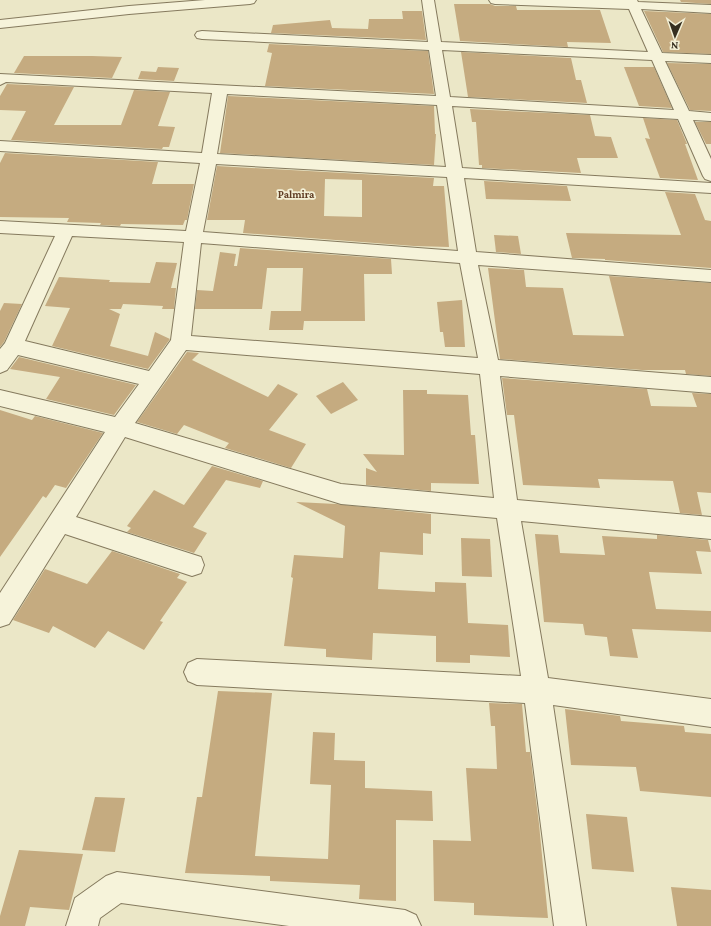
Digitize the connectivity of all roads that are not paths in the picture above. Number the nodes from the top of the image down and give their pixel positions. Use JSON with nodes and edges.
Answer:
{"nodes":[{"id":1,"x":250,"y":0,"type":"edge"},
{"id":2,"x":428,"y":0,"type":"edge"},
{"id":3,"x":495,"y":0,"type":"edge"},
{"id":4,"x":632,"y":2,"type":"edge"},
{"id":5,"x":711,"y":9,"type":"edge"},
{"id":6,"x":0,"y":24,"type":"edge"},
{"id":7,"x":202,"y":35,"type":"dead end"},
{"id":8,"x":434,"y":45,"type":"junction"},
{"id":9,"x":656,"y":55,"type":"junction"},
{"id":10,"x":711,"y":59,"type":"edge"},
{"id":11,"x":0,"y":81,"type":"edge"},
{"id":12,"x":220,"y":90,"type":"junction"},
{"id":13,"x":443,"y":101,"type":"junction"},
{"id":14,"x":684,"y":115,"type":"junction"},
{"id":15,"x":711,"y":117,"type":"edge"},
{"id":16,"x":0,"y":146,"type":"edge"},
{"id":17,"x":209,"y":158,"type":"junction"},
{"id":18,"x":455,"y":172,"type":"junction"},
{"id":19,"x":711,"y":176,"type":"edge"},
{"id":20,"x":711,"y":188,"type":"edge"},
{"id":21,"x":0,"y":227,"type":"edge"},
{"id":22,"x":66,"y":231,"type":"junction"},
{"id":23,"x":193,"y":237,"type":"junction"},
{"id":24,"x":468,"y":258,"type":"junction"},
{"id":25,"x":711,"y":276,"type":"edge"},
{"id":26,"x":180,"y":342,"type":"junction"},
{"id":27,"x":13,"y":346,"type":"junction"},
{"id":28,"x":0,"y":366,"type":"edge"},
{"id":29,"x":489,"y":366,"type":"junction"},
{"id":30,"x":154,"y":380,"type":"junction"},
{"id":31,"x":711,"y":385,"type":"edge"},
{"id":32,"x":0,"y":398,"type":"edge"},
{"id":33,"x":120,"y":427,"type":"junction"},
{"id":34,"x":507,"y":509,"type":"junction"},
{"id":35,"x":60,"y":522,"type":"junction"},
{"id":36,"x":711,"y":528,"type":"edge"},
{"id":37,"x":192,"y":565,"type":"dead end"},
{"id":38,"x":0,"y":615,"type":"edge"},
{"id":39,"x":197,"y":672,"type":"dead end"},
{"id":40,"x":537,"y":690,"type":"junction"},
{"id":41,"x":711,"y":713,"type":"edge"},
{"id":42,"x":82,"y":926,"type":"edge"},
{"id":43,"x":406,"y":926,"type":"edge"},
{"id":44,"x":570,"y":926,"type":"edge"}],
"edges":[{"from":1,"to":6,"type":"street"},
{"from":2,"to":8,"type":"street"},
{"from":3,"to":4,"type":"street"},
{"from":4,"to":5,"type":"street"},
{"from":4,"to":9,"type":"street"},
{"from":7,"to":8,"type":"street"},
{"from":8,"to":9,"type":"street"},
{"from":8,"to":13,"type":"street"},
{"from":9,"to":10,"type":"street"},
{"from":9,"to":14,"type":"street"},
{"from":11,"to":12,"type":"street"},
{"from":12,"to":13,"type":"street"},
{"from":12,"to":17,"type":"street"},
{"from":13,"to":14,"type":"street"},
{"from":13,"to":18,"type":"street"},
{"from":14,"to":15,"type":"street"},
{"from":14,"to":19,"type":"street"},
{"from":16,"to":17,"type":"street"},
{"from":17,"to":18,"type":"street"},
{"from":17,"to":23,"type":"street"},
{"from":18,"to":20,"type":"street"},
{"from":18,"to":24,"type":"street"},
{"from":21,"to":22,"type":"street"},
{"from":22,"to":23,"type":"street"},
{"from":22,"to":27,"type":"street"},
{"from":23,"to":24,"type":"street"},
{"from":23,"to":26,"type":"street"},
{"from":24,"to":25,"type":"street"},
{"from":24,"to":29,"type":"street"},
{"from":26,"to":29,"type":"street"},
{"from":26,"to":30,"type":"street"},
{"from":27,"to":28,"type":"street"},
{"from":27,"to":30,"type":"street"},
{"from":29,"to":31,"type":"street"},
{"from":29,"to":34,"type":"street"},
{"from":30,"to":33,"type":"street"},
{"from":32,"to":33,"type":"street"},
{"from":33,"to":34,"type":"street"},
{"from":33,"to":35,"type":"street"},
{"from":34,"to":36,"type":"street"},
{"from":34,"to":40,"type":"street"},
{"from":35,"to":37,"type":"street"},
{"from":35,"to":38,"type":"street"},
{"from":39,"to":40,"type":"street"},
{"from":40,"to":41,"type":"street"},
{"from":40,"to":44,"type":"street"},
{"from":42,"to":43,"type":"street"}]}
